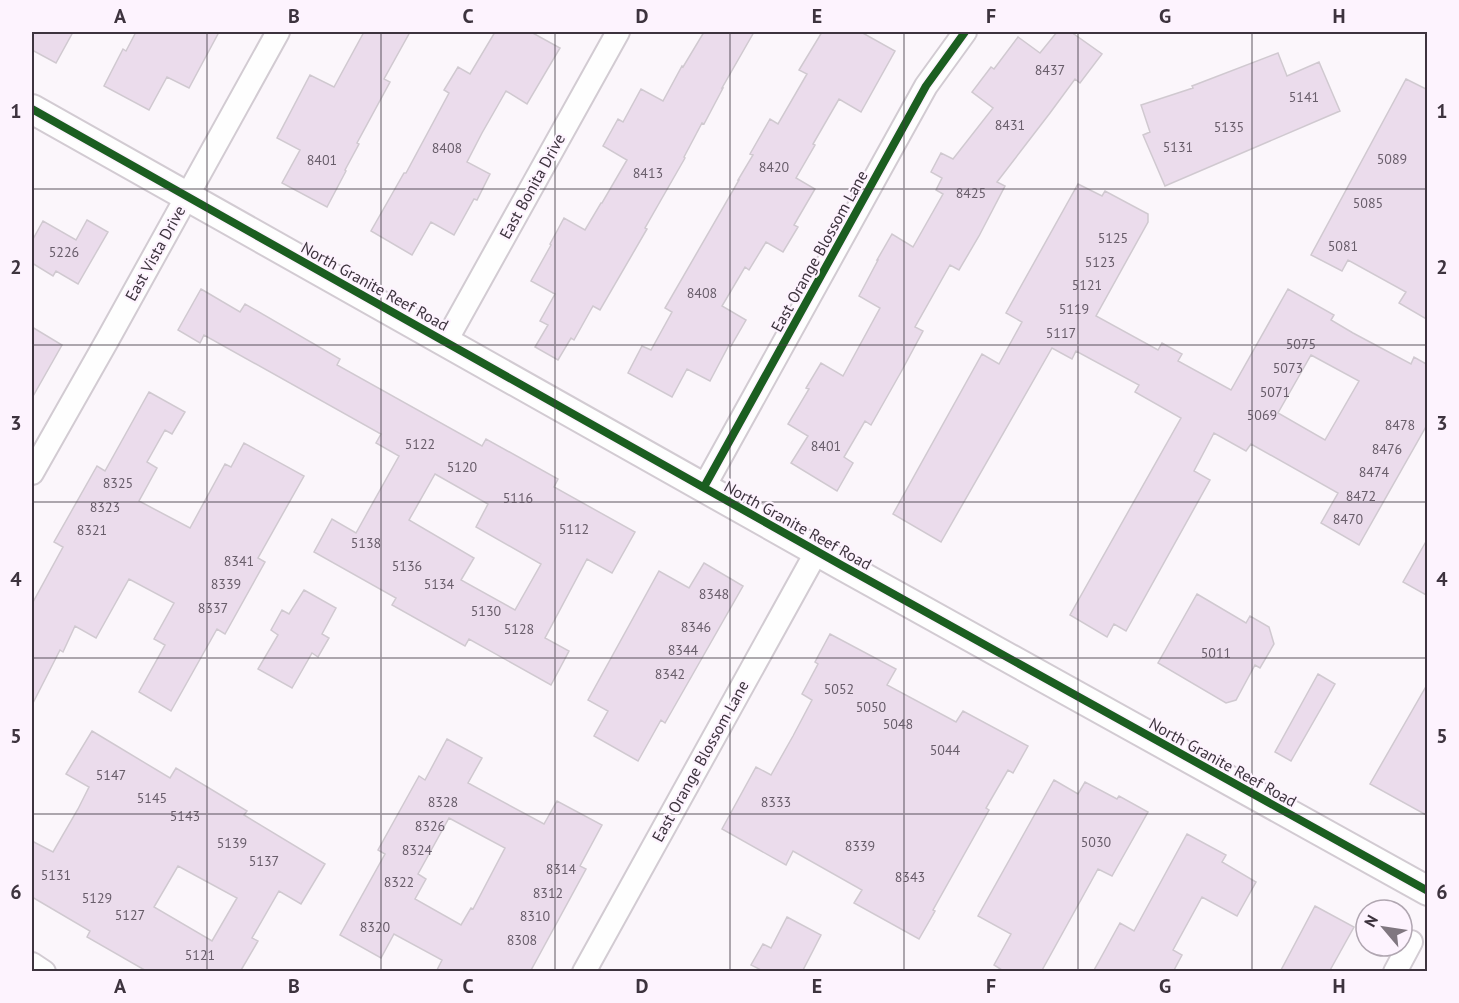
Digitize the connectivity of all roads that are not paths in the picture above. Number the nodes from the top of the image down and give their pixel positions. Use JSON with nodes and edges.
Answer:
{"nodes":[{"id":1,"x":278,"y":32,"type":"edge"},
{"id":2,"x":618,"y":32,"type":"edge"},
{"id":3,"x":965,"y":32,"type":"edge"},
{"id":4,"x":32,"y":110,"type":"edge"},
{"id":5,"x":186,"y":196,"type":"junction"},
{"id":6,"x":446,"y":341,"type":"junction"},
{"id":7,"x":34,"y":461,"type":"edge"},
{"id":8,"x":704,"y":487,"type":"junction"},
{"id":9,"x":817,"y":551,"type":"junction"},
{"id":10,"x":1428,"y":891,"type":"edge"},
{"id":11,"x":1402,"y":958,"type":"edge"},
{"id":12,"x":32,"y":964,"type":"edge"},
{"id":13,"x":44,"y":972,"type":"edge"},
{"id":14,"x":584,"y":972,"type":"edge"},
{"id":15,"x":1395,"y":972,"type":"edge"}],
"edges":[{"from":1,"to":5,"type":"street","name":"East Vista Drive"},
{"from":2,"to":6,"type":"street","name":"East Bonita Drive"},
{"from":3,"to":8,"type":"street","name":"East Orange Blossom Lane"},
{"from":4,"to":5,"type":"street","name":"North Granite Reef Road"},
{"from":5,"to":6,"type":"street","name":"North Granite Reef Road"},
{"from":5,"to":7,"type":"street","name":"East Vista Drive"},
{"from":6,"to":8,"type":"street","name":"North Granite Reef Road"},
{"from":8,"to":9,"type":"street","name":"North Granite Reef Road"},
{"from":9,"to":10,"type":"street","name":"North Granite Reef Road"},
{"from":9,"to":14,"type":"street","name":"East Orange Blossom Lane"},
{"from":11,"to":15,"type":"street"},
{"from":12,"to":13,"type":"street"}]}
